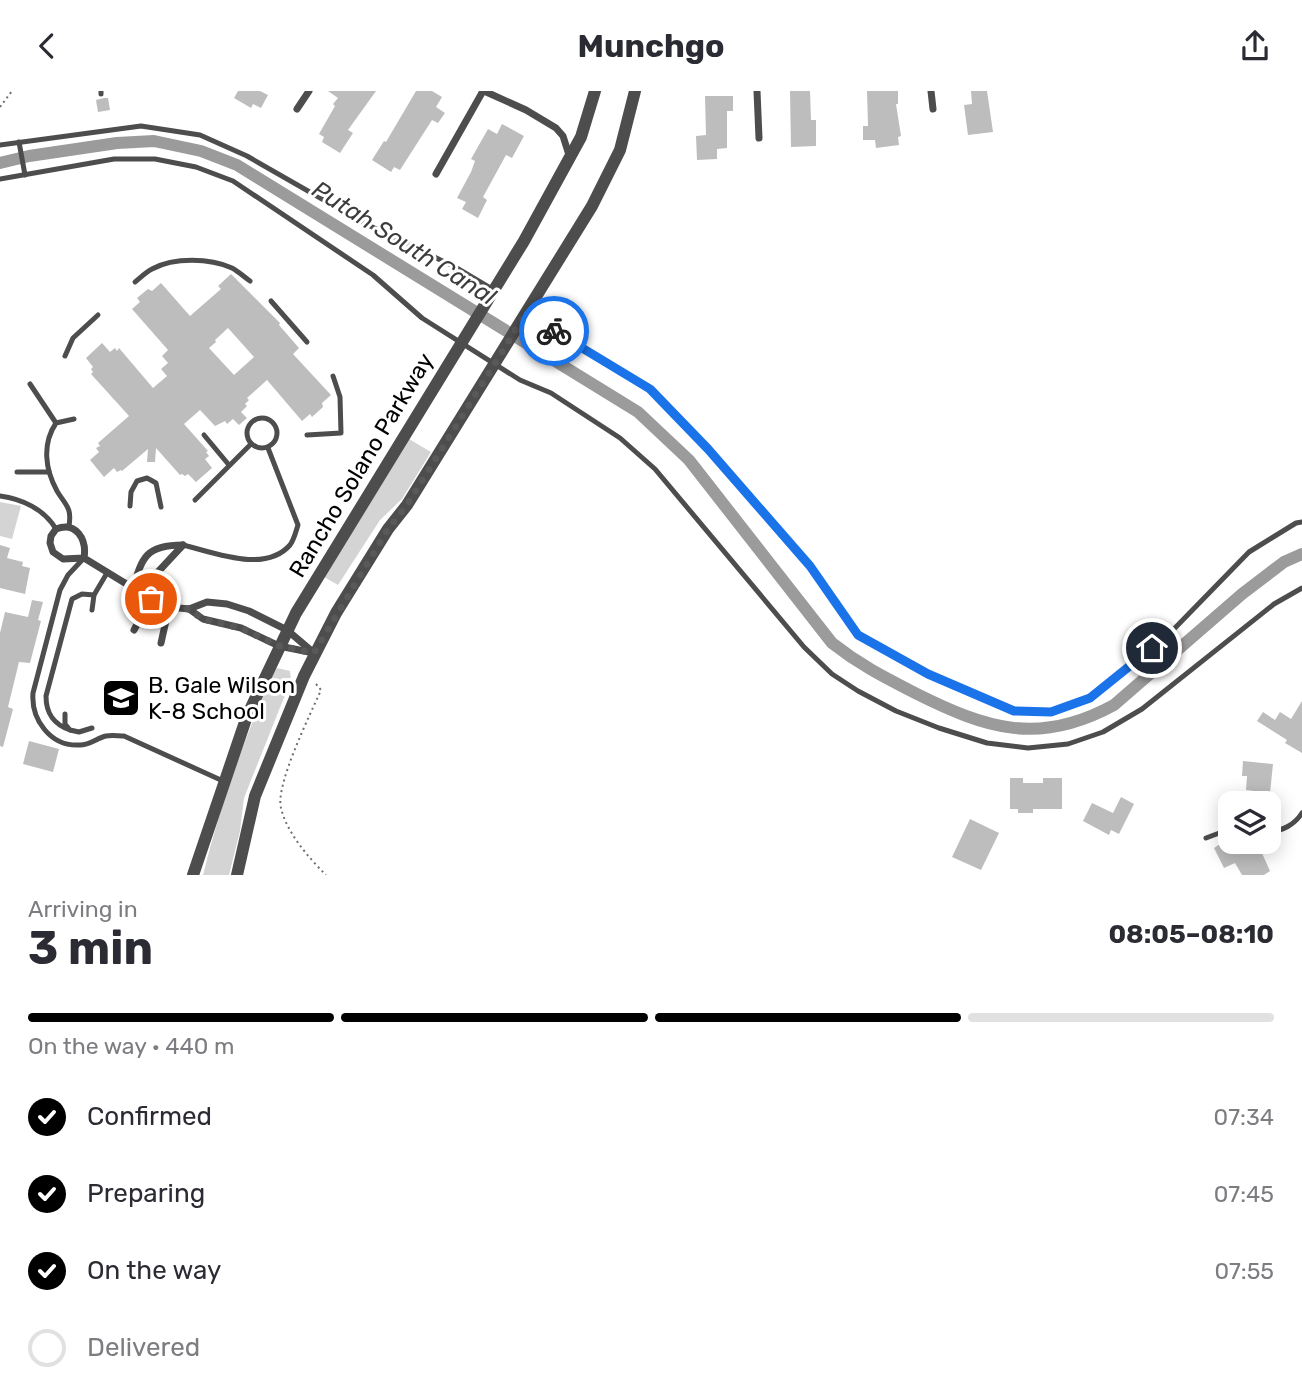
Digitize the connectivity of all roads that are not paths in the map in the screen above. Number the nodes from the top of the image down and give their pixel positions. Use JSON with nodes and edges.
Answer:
{"nodes":[{"id":1,"x":309,"y":91,"type":"edge"},
{"id":2,"x":483,"y":91,"type":"edge"},
{"id":3,"x":595,"y":91,"type":"edge"},
{"id":4,"x":635,"y":91,"type":"edge"},
{"id":5,"x":757,"y":91,"type":"edge"},
{"id":6,"x":931,"y":91,"type":"edge"},
{"id":7,"x":297,"y":109,"type":"dead end"},
{"id":8,"x":933,"y":109,"type":"dead end"},
{"id":9,"x":759,"y":138,"type":"dead end"},
{"id":10,"x":0,"y":145,"type":"edge"},
{"id":11,"x":20,"y":145,"type":"junction"},
{"id":12,"x":570,"y":158,"type":"junction"},
{"id":13,"x":25,"y":172,"type":"junction"},
{"id":14,"x":436,"y":174,"type":"dead end"},
{"id":15,"x":0,"y":179,"type":"edge"},
{"id":16,"x":250,"y":281,"type":"dead end"},
{"id":17,"x":135,"y":282,"type":"dead end"},
{"id":18,"x":491,"y":295,"type":"junction"},
{"id":19,"x":271,"y":301,"type":"dead end"},
{"id":20,"x":98,"y":315,"type":"dead end"},
{"id":21,"x":524,"y":316,"type":"junction"},
{"id":22,"x":464,"y":338,"type":"junction"},
{"id":23,"x":307,"y":342,"type":"dead end"},
{"id":24,"x":65,"y":356,"type":"dead end"},
{"id":25,"x":497,"y":360,"type":"junction"},
{"id":26,"x":333,"y":376,"type":"dead end"},
{"id":27,"x":30,"y":384,"type":"dead end"},
{"id":28,"x":74,"y":419,"type":"dead end"},
{"id":29,"x":56,"y":423,"type":"junction"},
{"id":30,"x":204,"y":435,"type":"dead end"},
{"id":31,"x":307,"y":435,"type":"dead end"},
{"id":32,"x":251,"y":444,"type":"junction"},
{"id":33,"x":268,"y":448,"type":"junction"},
{"id":34,"x":229,"y":465,"type":"junction"},
{"id":35,"x":17,"y":472,"type":"dead end"},
{"id":36,"x":49,"y":472,"type":"junction"},
{"id":37,"x":0,"y":496,"type":"edge"},
{"id":38,"x":195,"y":500,"type":"dead end"},
{"id":39,"x":130,"y":506,"type":"dead end"},
{"id":40,"x":161,"y":507,"type":"dead end"},
{"id":41,"x":1302,"y":522,"type":"edge"},
{"id":42,"x":69,"y":526,"type":"junction"},
{"id":43,"x":56,"y":529,"type":"junction"},
{"id":44,"x":183,"y":545,"type":"junction"},
{"id":45,"x":84,"y":558,"type":"junction"},
{"id":46,"x":107,"y":573,"type":"junction"},
{"id":47,"x":1302,"y":588,"type":"edge"},
{"id":48,"x":133,"y":589,"type":"junction"},
{"id":49,"x":94,"y":595,"type":"junction"},
{"id":50,"x":151,"y":599,"type":"junction"},
{"id":51,"x":169,"y":607,"type":"junction"},
{"id":52,"x":189,"y":609,"type":"junction"},
{"id":53,"x":92,"y":610,"type":"dead end"},
{"id":54,"x":287,"y":629,"type":"junction"},
{"id":55,"x":134,"y":631,"type":"dead end"},
{"id":56,"x":161,"y":643,"type":"dead end"},
{"id":57,"x":279,"y":646,"type":"junction"},
{"id":58,"x":314,"y":653,"type":"junction"},
{"id":59,"x":65,"y":714,"type":"dead end"},
{"id":60,"x":92,"y":728,"type":"dead end"},
{"id":61,"x":70,"y":730,"type":"junction"},
{"id":62,"x":223,"y":781,"type":"junction"},
{"id":63,"x":1302,"y":813,"type":"edge"},
{"id":64,"x":1281,"y":829,"type":"edge"},
{"id":65,"x":1218,"y":834,"type":"edge"},
{"id":66,"x":1206,"y":838,"type":"dead end"},
{"id":67,"x":193,"y":875,"type":"edge"},
{"id":68,"x":237,"y":875,"type":"edge"}],
"edges":[{"from":1,"to":7,"type":"street"},
{"from":2,"to":12,"type":"street"},
{"from":2,"to":14,"type":"street"},
{"from":3,"to":12,"type":"street","name":"Rancho Solano Parkway"},
{"from":4,"to":21,"type":"street"},
{"from":5,"to":9,"type":"street"},
{"from":6,"to":8,"type":"street"},
{"from":10,"to":11,"type":"lane"},
{"from":11,"to":13,"type":"lane"},
{"from":11,"to":18,"type":"lane"},
{"from":12,"to":18,"type":"street","name":"Rancho Solano Parkway"},
{"from":13,"to":15,"type":"lane"},
{"from":13,"to":22,"type":"lane"},
{"from":16,"to":17,"type":"lane"},
{"from":18,"to":22,"type":"street","name":"Rancho Solano Parkway"},
{"from":19,"to":23,"type":"lane"},
{"from":20,"to":24,"type":"lane"},
{"from":21,"to":25,"type":"street"},
{"from":21,"to":41,"type":"lane"},
{"from":22,"to":25,"type":"lane"},
{"from":22,"to":54,"type":"street","name":"Rancho Solano Parkway"},
{"from":25,"to":47,"type":"lane"},
{"from":25,"to":58,"type":"street"},
{"from":26,"to":31,"type":"lane"},
{"from":27,"to":29,"type":"lane"},
{"from":28,"to":29,"type":"lane"},
{"from":29,"to":36,"type":"lane"},
{"from":30,"to":34,"type":"lane"},
{"from":32,"to":33,"type":"lane"},
{"from":32,"to":33,"type":"lane"},
{"from":32,"to":34,"type":"lane"},
{"from":33,"to":44,"type":"lane"},
{"from":34,"to":38,"type":"lane"},
{"from":35,"to":36,"type":"lane"},
{"from":36,"to":42,"type":"lane"},
{"from":37,"to":43,"type":"lane"},
{"from":39,"to":40,"type":"lane"},
{"from":42,"to":43,"type":"street"},
{"from":42,"to":45,"type":"street"},
{"from":43,"to":45,"type":"street"},
{"from":44,"to":48,"type":"street"},
{"from":44,"to":48,"type":"street"},
{"from":45,"to":46,"type":"street"},
{"from":45,"to":62,"type":"lane"},
{"from":46,"to":48,"type":"street"},
{"from":46,"to":49,"type":"lane"},
{"from":48,"to":50,"type":"street"},
{"from":49,"to":53,"type":"lane"},
{"from":49,"to":61,"type":"lane"},
{"from":50,"to":51,"type":"street"},
{"from":50,"to":55,"type":"street"},
{"from":51,"to":52,"type":"street"},
{"from":51,"to":56,"type":"street"},
{"from":52,"to":54,"type":"street"},
{"from":52,"to":57,"type":"street"},
{"from":54,"to":57,"type":"street","name":"Rancho Solano Parkway"},
{"from":54,"to":58,"type":"street"},
{"from":57,"to":58,"type":"street"},
{"from":57,"to":62,"type":"street","name":"Rancho Solano Parkway"},
{"from":58,"to":68,"type":"street"},
{"from":59,"to":61,"type":"lane"},
{"from":60,"to":61,"type":"lane"},
{"from":62,"to":67,"type":"street","name":"Rancho Solano Parkway"},
{"from":63,"to":64,"type":"lane"},
{"from":65,"to":66,"type":"lane"}]}
